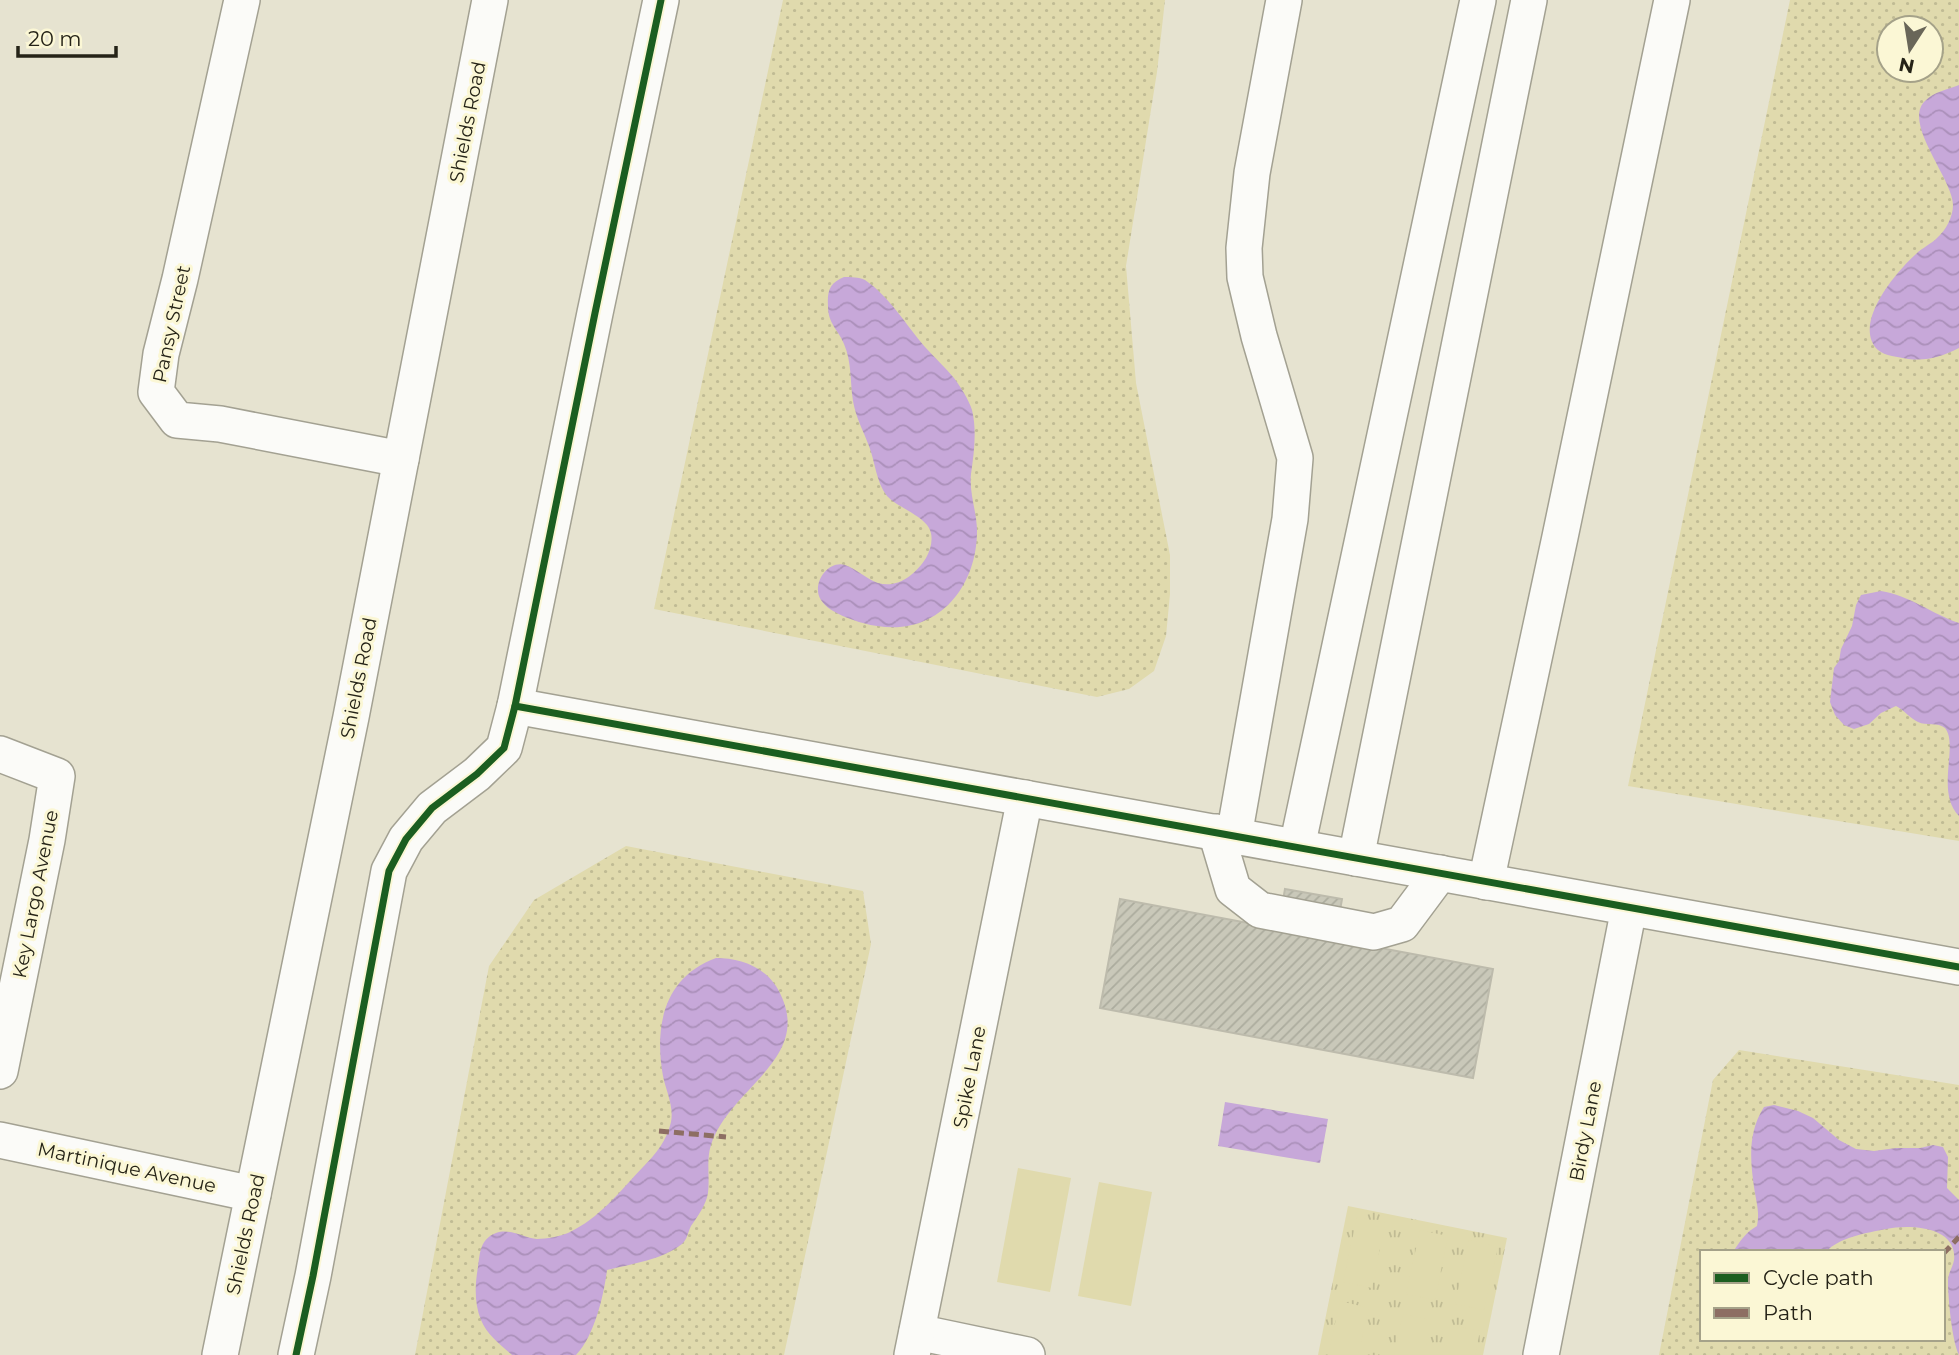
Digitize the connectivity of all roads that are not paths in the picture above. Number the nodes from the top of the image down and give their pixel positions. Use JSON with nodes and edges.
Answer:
{"nodes":[{"id":1,"x":242,"y":0,"type":"edge"},
{"id":2,"x":490,"y":0,"type":"edge"},
{"id":3,"x":661,"y":0,"type":"edge"},
{"id":4,"x":1284,"y":0,"type":"edge"},
{"id":5,"x":1478,"y":0,"type":"edge"},
{"id":6,"x":1529,"y":0,"type":"edge"},
{"id":7,"x":1672,"y":0,"type":"edge"},
{"id":8,"x":401,"y":459,"type":"junction"},
{"id":9,"x":515,"y":706,"type":"junction"},
{"id":10,"x":0,"y":754,"type":"edge"},
{"id":11,"x":1025,"y":798,"type":"junction"},
{"id":12,"x":1225,"y":834,"type":"junction"},
{"id":13,"x":1297,"y":848,"type":"junction"},
{"id":14,"x":1356,"y":858,"type":"junction"},
{"id":15,"x":1440,"y":873,"type":"junction"},
{"id":16,"x":1486,"y":881,"type":"junction"},
{"id":17,"x":1629,"y":908,"type":"junction"},
{"id":18,"x":1959,"y":967,"type":"edge"},
{"id":19,"x":0,"y":1071,"type":"edge"},
{"id":20,"x":0,"y":1140,"type":"edge"},
{"id":21,"x":253,"y":1194,"type":"junction"},
{"id":22,"x":914,"y":1344,"type":"edge"},
{"id":23,"x":220,"y":1355,"type":"edge"},
{"id":24,"x":296,"y":1355,"type":"edge"},
{"id":25,"x":1027,"y":1355,"type":"edge"},
{"id":26,"x":1541,"y":1355,"type":"edge"}],
"edges":[{"from":1,"to":8,"type":"street","name":"Pansy Street"},
{"from":2,"to":8,"type":"street","name":"Shields Road"},
{"from":3,"to":9,"type":"street"},
{"from":4,"to":12,"type":"street"},
{"from":5,"to":13,"type":"street"},
{"from":6,"to":14,"type":"street"},
{"from":7,"to":16,"type":"street"},
{"from":8,"to":21,"type":"street","name":"Shields Road"},
{"from":9,"to":11,"type":"street"},
{"from":9,"to":24,"type":"street"},
{"from":10,"to":19,"type":"street","name":"Key Largo Avenue"},
{"from":11,"to":12,"type":"street"},
{"from":11,"to":22,"type":"street","name":"Spike Lane"},
{"from":12,"to":13,"type":"street"},
{"from":12,"to":15,"type":"street"},
{"from":13,"to":14,"type":"street"},
{"from":14,"to":15,"type":"street"},
{"from":15,"to":16,"type":"street"},
{"from":16,"to":17,"type":"street"},
{"from":17,"to":18,"type":"street"},
{"from":17,"to":26,"type":"street","name":"Birdy Lane"},
{"from":20,"to":21,"type":"street","name":"Martinique Avenue"},
{"from":21,"to":23,"type":"street","name":"Shields Road"},
{"from":22,"to":25,"type":"street"}]}
